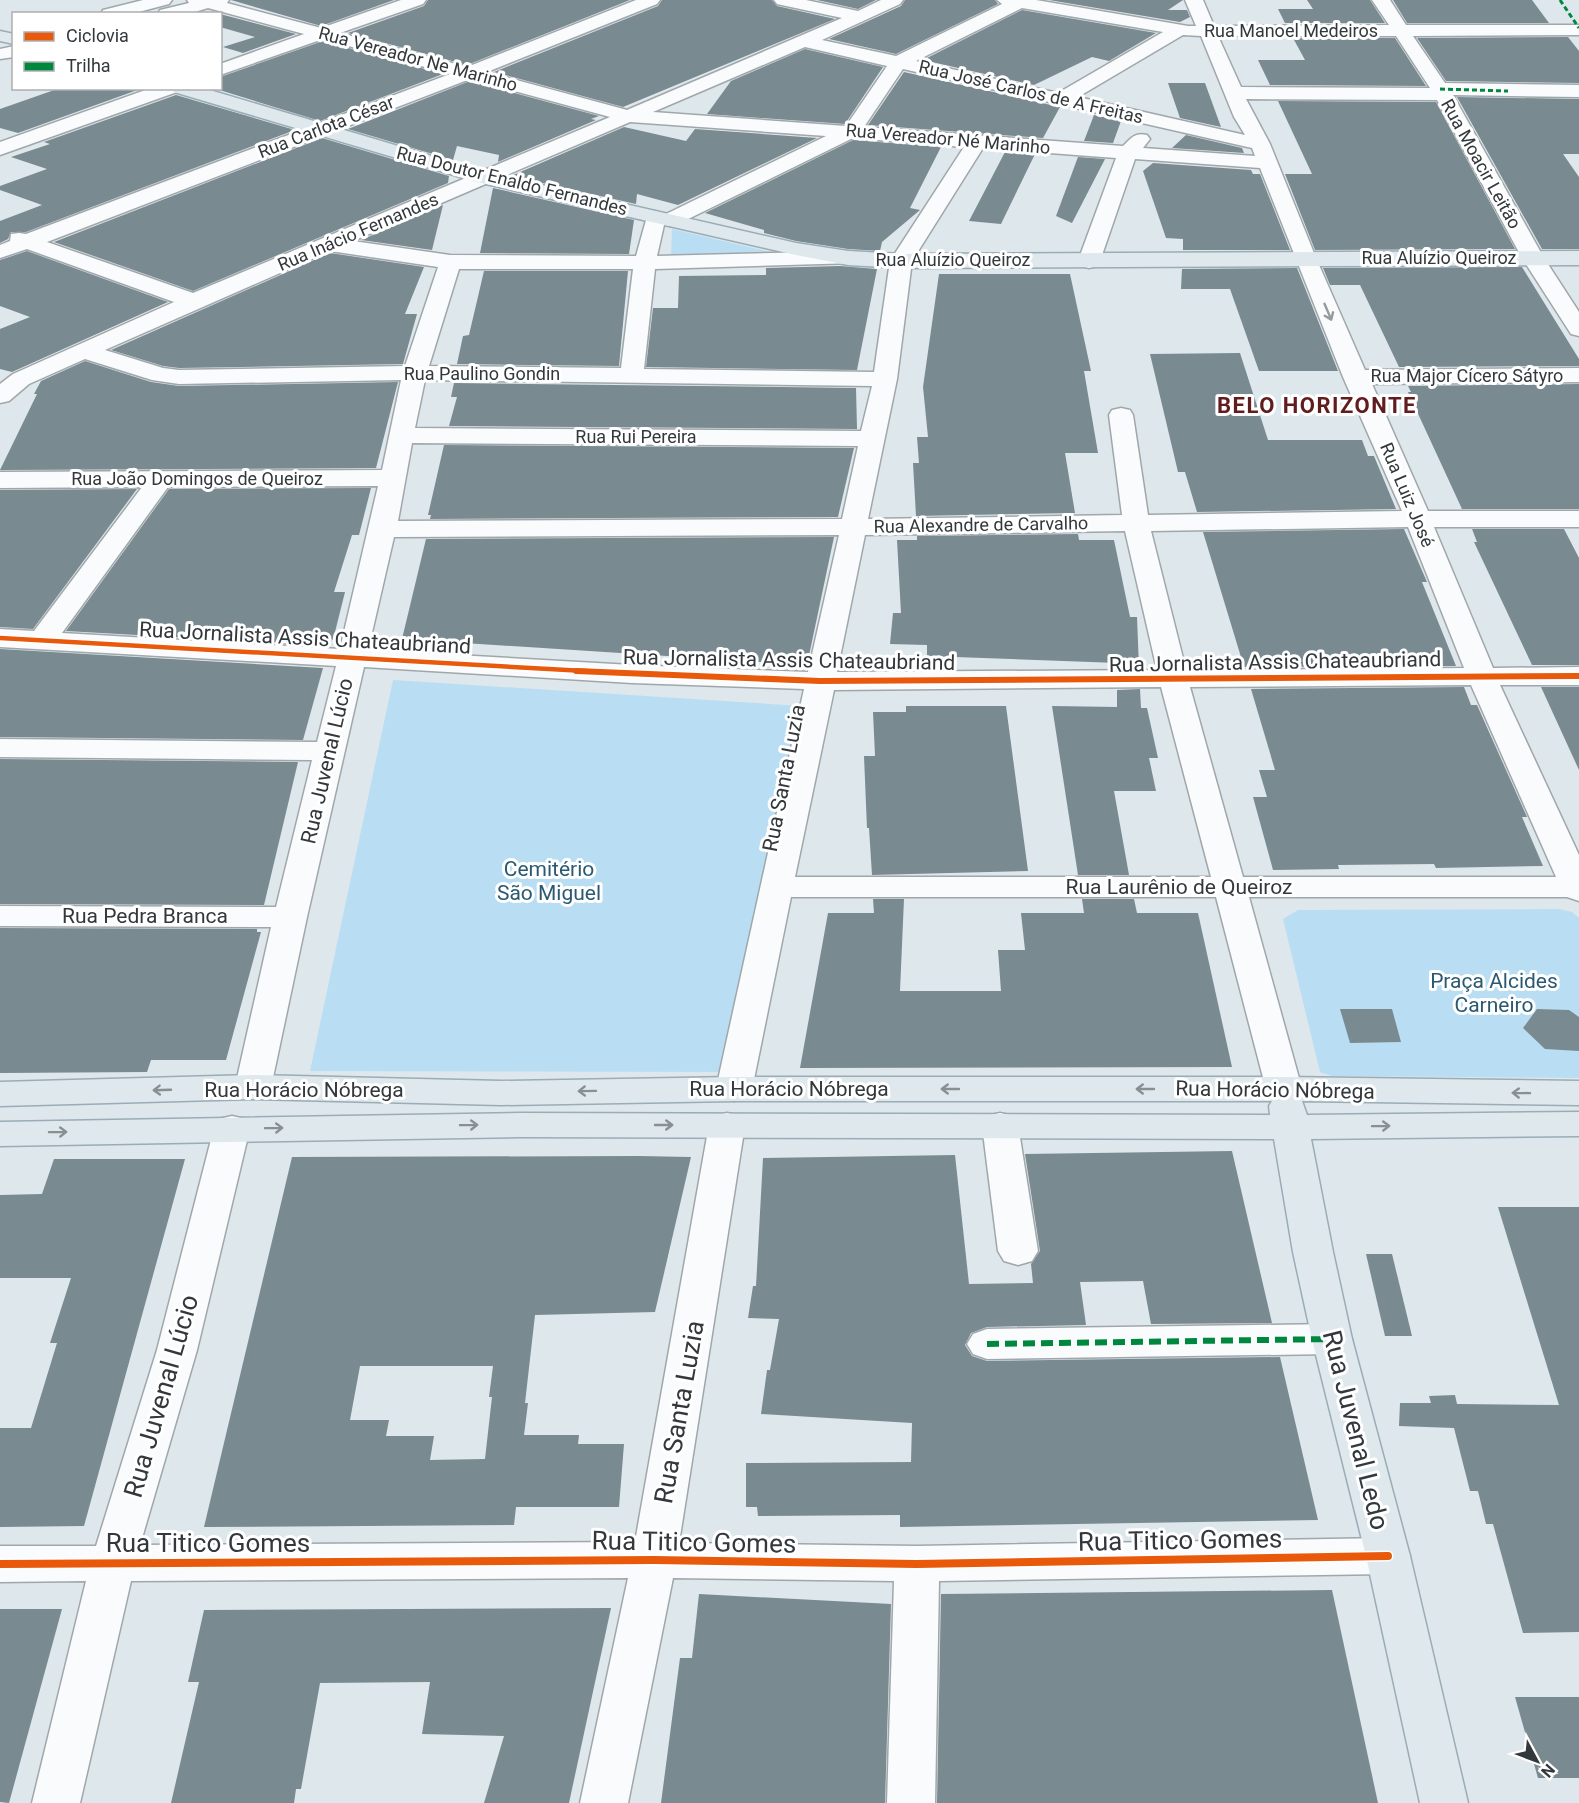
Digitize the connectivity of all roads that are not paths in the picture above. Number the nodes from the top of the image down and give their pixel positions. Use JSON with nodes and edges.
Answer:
{"nodes":[{"id":1,"x":163,"y":0,"type":"edge"},
{"id":2,"x":417,"y":0,"type":"edge"},
{"id":3,"x":651,"y":0,"type":"edge"},
{"id":4,"x":783,"y":0,"type":"edge"},
{"id":5,"x":894,"y":0,"type":"edge"},
{"id":6,"x":1194,"y":0,"type":"edge"},
{"id":7,"x":1381,"y":0,"type":"edge"},
{"id":8,"x":208,"y":1,"type":"edge"},
{"id":9,"x":1013,"y":1,"type":"edge"},
{"id":10,"x":117,"y":12,"type":"edge"},
{"id":11,"x":172,"y":12,"type":"edge"},
{"id":12,"x":860,"y":17,"type":"junction"},
{"id":13,"x":1179,"y":30,"type":"junction"},
{"id":14,"x":1579,"y":30,"type":"edge"},
{"id":15,"x":1207,"y":31,"type":"junction"},
{"id":16,"x":1401,"y":31,"type":"junction"},
{"id":17,"x":320,"y":33,"type":"junction"},
{"id":18,"x":8,"y":40,"type":"edge"},
{"id":19,"x":803,"y":41,"type":"junction"},
{"id":20,"x":0,"y":54,"type":"edge"},
{"id":21,"x":899,"y":62,"type":"junction"},
{"id":22,"x":222,"y":69,"type":"edge"},
{"id":23,"x":471,"y":72,"type":"junction"},
{"id":24,"x":164,"y":90,"type":"edge"},
{"id":25,"x":187,"y":90,"type":"edge"},
{"id":26,"x":1579,"y":91,"type":"edge"},
{"id":27,"x":1442,"y":92,"type":"junction"},
{"id":28,"x":1234,"y":93,"type":"junction"},
{"id":29,"x":1061,"y":99,"type":"junction"},
{"id":30,"x":629,"y":116,"type":"junction"},
{"id":31,"x":1244,"y":117,"type":"junction"},
{"id":32,"x":1168,"y":123,"type":"junction"},
{"id":33,"x":320,"y":130,"type":"junction"},
{"id":34,"x":852,"y":131,"type":"junction"},
{"id":35,"x":977,"y":141,"type":"junction"},
{"id":36,"x":1260,"y":144,"type":"junction"},
{"id":37,"x":0,"y":149,"type":"edge"},
{"id":38,"x":1126,"y":154,"type":"junction"},
{"id":39,"x":1268,"y":163,"type":"junction"},
{"id":40,"x":484,"y":178,"type":"junction"},
{"id":41,"x":655,"y":215,"type":"junction"},
{"id":42,"x":0,"y":233,"type":"edge"},
{"id":43,"x":27,"y":242,"type":"junction"},
{"id":44,"x":329,"y":244,"type":"junction"},
{"id":45,"x":0,"y":252,"type":"edge"},
{"id":46,"x":848,"y":258,"type":"junction"},
{"id":47,"x":1305,"y":258,"type":"junction"},
{"id":48,"x":1533,"y":258,"type":"junction"},
{"id":49,"x":1579,"y":258,"type":"edge"},
{"id":50,"x":901,"y":261,"type":"junction"},
{"id":51,"x":1089,"y":261,"type":"junction"},
{"id":52,"x":450,"y":262,"type":"junction"},
{"id":53,"x":645,"y":263,"type":"junction"},
{"id":54,"x":194,"y":301,"type":"junction"},
{"id":55,"x":1579,"y":329,"type":"edge"},
{"id":56,"x":84,"y":351,"type":"junction"},
{"id":57,"x":415,"y":373,"type":"junction"},
{"id":58,"x":632,"y":374,"type":"junction"},
{"id":59,"x":10,"y":375,"type":"edge"},
{"id":60,"x":1579,"y":375,"type":"edge"},
{"id":61,"x":1355,"y":376,"type":"junction"},
{"id":62,"x":885,"y":380,"type":"junction"},
{"id":63,"x":0,"y":396,"type":"edge"},
{"id":64,"x":1122,"y":425,"type":"dead end"},
{"id":65,"x":400,"y":435,"type":"junction"},
{"id":66,"x":871,"y":439,"type":"junction"},
{"id":67,"x":393,"y":478,"type":"junction"},
{"id":68,"x":0,"y":480,"type":"edge"},
{"id":69,"x":160,"y":480,"type":"junction"},
{"id":70,"x":1418,"y":519,"type":"junction"},
{"id":71,"x":1579,"y":519,"type":"edge"},
{"id":72,"x":1136,"y":522,"type":"junction"},
{"id":73,"x":853,"y":527,"type":"junction"},
{"id":74,"x":383,"y":529,"type":"junction"},
{"id":75,"x":0,"y":638,"type":"edge"},
{"id":76,"x":42,"y":640,"type":"junction"},
{"id":77,"x":351,"y":657,"type":"junction"},
{"id":78,"x":1482,"y":676,"type":"junction"},
{"id":79,"x":1579,"y":676,"type":"edge"},
{"id":80,"x":1174,"y":680,"type":"junction"},
{"id":81,"x":820,"y":681,"type":"junction"},
{"id":82,"x":0,"y":748,"type":"edge"},
{"id":83,"x":331,"y":751,"type":"junction"},
{"id":84,"x":779,"y":886,"type":"junction"},
{"id":85,"x":1228,"y":887,"type":"junction"},
{"id":86,"x":1578,"y":888,"type":"edge"},
{"id":87,"x":0,"y":916,"type":"edge"},
{"id":88,"x":290,"y":917,"type":"junction"},
{"id":89,"x":253,"y":1087,"type":"junction"},
{"id":90,"x":1579,"y":1093,"type":"edge"},
{"id":91,"x":0,"y":1095,"type":"edge"},
{"id":92,"x":731,"y":1107,"type":"junction"},
{"id":93,"x":1291,"y":1118,"type":"junction"},
{"id":94,"x":1579,"y":1124,"type":"edge"},
{"id":95,"x":1000,"y":1125,"type":"junction"},
{"id":96,"x":232,"y":1128,"type":"junction"},
{"id":97,"x":0,"y":1134,"type":"edge"},
{"id":98,"x":1018,"y":1251,"type":"dead end"},
{"id":99,"x":1332,"y":1339,"type":"junction"},
{"id":100,"x":987,"y":1344,"type":"dead end"},
{"id":101,"x":1388,"y":1556,"type":"junction"},
{"id":102,"x":654,"y":1560,"type":"junction"},
{"id":103,"x":113,"y":1563,"type":"junction"},
{"id":104,"x":0,"y":1564,"type":"edge"},
{"id":105,"x":917,"y":1564,"type":"junction"},
{"id":106,"x":56,"y":1803,"type":"edge"},
{"id":107,"x":604,"y":1803,"type":"edge"},
{"id":108,"x":911,"y":1803,"type":"edge"},
{"id":109,"x":1444,"y":1803,"type":"edge"}],
"edges":[{"from":1,"to":10,"type":"street"},
{"from":2,"to":17,"type":"street"},
{"from":3,"to":23,"type":"street","name":"Rua Carlota César"},
{"from":4,"to":12,"type":"street"},
{"from":5,"to":12,"type":"street","name":"Rua Inácio Fernandes"},
{"from":6,"to":15,"type":"street","name":"Rua Luiz José"},
{"from":7,"to":16,"type":"street","name":"Rua Moacir Leitão"},
{"from":8,"to":11,"type":"street"},
{"from":8,"to":17,"type":"street","name":"Rua Vereador Ne Marinho"},
{"from":9,"to":13,"type":"street","name":"Rua Manoel Medeiros"},
{"from":9,"to":21,"type":"street"},
{"from":12,"to":19,"type":"street","name":"Rua Inácio Fernandes"},
{"from":13,"to":15,"type":"street","name":"Rua Manoel Medeiros"},
{"from":13,"to":29,"type":"street"},
{"from":14,"to":16,"type":"street","name":"Rua Manoel Medeiros"},
{"from":15,"to":16,"type":"street","name":"Rua Manoel Medeiros"},
{"from":15,"to":28,"type":"street","name":"Rua Luiz José"},
{"from":16,"to":27,"type":"street","name":"Rua Moacir Leitão"},
{"from":17,"to":22,"type":"street"},
{"from":17,"to":23,"type":"street","name":"Rua Vereador Ne Marinho"},
{"from":18,"to":20,"type":"street"},
{"from":19,"to":21,"type":"street","name":"Rua José Carlos de A Freitas"},
{"from":19,"to":30,"type":"street","name":"Rua Inácio Fernandes"},
{"from":21,"to":29,"type":"street","name":"Rua José Carlos de A Freitas"},
{"from":21,"to":34,"type":"street"},
{"from":23,"to":30,"type":"street","name":"Rua Vereador Ne Marinho"},
{"from":23,"to":33,"type":"street","name":"Rua Carlota César"},
{"from":24,"to":37,"type":"street"},
{"from":25,"to":33,"type":"main road","name":"Rua Doutor Enaldo Fernandes"},
{"from":26,"to":27,"type":"street"},
{"from":27,"to":28,"type":"street"},
{"from":27,"to":48,"type":"street","name":"Rua Moacir Leitão"},
{"from":28,"to":31,"type":"street","name":"Rua Luiz José"},
{"from":29,"to":32,"type":"street","name":"Rua José Carlos de A Freitas"},
{"from":30,"to":34,"type":"street","name":"Rua Vereador Né Marinho"},
{"from":30,"to":40,"type":"street","name":"Rua Inácio Fernandes"},
{"from":31,"to":32,"type":"street"},
{"from":31,"to":36,"type":"street","name":"Rua Luiz José"},
{"from":32,"to":36,"type":"street","name":"Rua José Carlos de A Freitas"},
{"from":32,"to":38,"type":"street"},
{"from":33,"to":40,"type":"main road","name":"Rua Doutor Enaldo Fernandes"},
{"from":33,"to":43,"type":"street","name":"Rua Carlota César"},
{"from":34,"to":35,"type":"street","name":"Rua Vereador Né Marinho"},
{"from":34,"to":41,"type":"street"},
{"from":35,"to":38,"type":"street","name":"Rua Vereador Né Marinho"},
{"from":35,"to":50,"type":"street","name":"Rua Santa Luzia"},
{"from":36,"to":39,"type":"street","name":"Rua Luiz José"},
{"from":38,"to":39,"type":"street","name":"Rua Vereador Né Marinho"},
{"from":38,"to":51,"type":"street"},
{"from":39,"to":47,"type":"street","name":"Rua Luiz José"},
{"from":40,"to":41,"type":"main road","name":"Rua Doutor Enaldo Fernandes"},
{"from":40,"to":44,"type":"street","name":"Rua Inácio Fernandes"},
{"from":41,"to":46,"type":"main road","name":"Rua Doutor Enaldo Fernandes"},
{"from":41,"to":53,"type":"street"},
{"from":42,"to":43,"type":"street"},
{"from":43,"to":45,"type":"street","name":"Rua Carlota César"},
{"from":43,"to":54,"type":"street"},
{"from":44,"to":52,"type":"street","name":"Rua Aluízio Queiroz"},
{"from":44,"to":54,"type":"street","name":"Rua Inácio Fernandes"},
{"from":46,"to":50,"type":"main road","name":"Rua Aluízio Queiroz"},
{"from":46,"to":53,"type":"street","name":"Rua Aluízio Queiroz"},
{"from":47,"to":48,"type":"main road","name":"Rua Aluízio Queiroz"},
{"from":47,"to":51,"type":"main road","name":"Rua Aluízio Queiroz"},
{"from":47,"to":61,"type":"street","name":"Rua Luiz José","one_way":true},
{"from":48,"to":49,"type":"main road","name":"Rua Aluízio Queiroz"},
{"from":48,"to":55,"type":"street","name":"Rua Moacir Leitão"},
{"from":50,"to":51,"type":"main road","name":"Rua Aluízio Queiroz"},
{"from":50,"to":62,"type":"street","name":"Rua Santa Luzia"},
{"from":52,"to":53,"type":"street","name":"Rua Aluízio Queiroz"},
{"from":52,"to":57,"type":"street","name":"Rua Juvenal Lúcio"},
{"from":53,"to":58,"type":"street"},
{"from":54,"to":56,"type":"street","name":"Rua Inácio Fernandes"},
{"from":56,"to":57,"type":"street","name":"Rua Paulino Gondin"},
{"from":56,"to":59,"type":"street","name":"Rua Inácio Fernandes"},
{"from":57,"to":58,"type":"street","name":"Rua Paulino Gondin"},
{"from":57,"to":65,"type":"street","name":"Rua Juvenal Lúcio"},
{"from":58,"to":62,"type":"street","name":"Rua Paulino Gondin"},
{"from":59,"to":63,"type":"street","name":"Rua Inácio Fernandes"},
{"from":60,"to":61,"type":"street","name":"Rua Major Cícero Sátyro"},
{"from":61,"to":70,"type":"street","name":"Rua Luiz José"},
{"from":62,"to":66,"type":"street","name":"Rua Santa Luzia"},
{"from":64,"to":72,"type":"street"},
{"from":65,"to":66,"type":"street","name":"Rua Rui Pereira"},
{"from":65,"to":67,"type":"street","name":"Rua Juvenal Lúcio"},
{"from":66,"to":73,"type":"street","name":"Rua Santa Luzia"},
{"from":67,"to":69,"type":"street","name":"Rua João Domingos de Queiroz"},
{"from":67,"to":74,"type":"street","name":"Rua Juvenal Lúcio"},
{"from":68,"to":69,"type":"street","name":"Rua João Domingos de Queiroz"},
{"from":69,"to":76,"type":"street"},
{"from":70,"to":71,"type":"street","name":"Rua Alexandre de Carvalho"},
{"from":70,"to":72,"type":"street","name":"Rua Alexandre de Carvalho"},
{"from":70,"to":78,"type":"street","name":"Rua Luiz José"},
{"from":72,"to":73,"type":"street","name":"Rua Alexandre de Carvalho"},
{"from":72,"to":80,"type":"street"},
{"from":73,"to":74,"type":"street","name":"Rua Alexandre de Carvalho"},
{"from":73,"to":81,"type":"street","name":"Rua Santa Luzia"},
{"from":74,"to":77,"type":"street","name":"Rua Juvenal Lúcio"},
{"from":75,"to":76,"type":"street","name":"Rua Jornalista Assis Chateaubriand"},
{"from":76,"to":77,"type":"street","name":"Rua Jornalista Assis Chateaubriand"},
{"from":77,"to":81,"type":"street","name":"Rua Jornalista Assis Chateaubriand"},
{"from":77,"to":83,"type":"street","name":"Rua Juvenal Lúcio"},
{"from":78,"to":79,"type":"street","name":"Rua Jornalista Assis Chateaubriand"},
{"from":78,"to":80,"type":"street","name":"Rua Jornalista Assis Chateaubriand"},
{"from":78,"to":86,"type":"street","name":"Rua Luiz José"},
{"from":80,"to":81,"type":"street","name":"Rua Jornalista Assis Chateaubriand"},
{"from":80,"to":85,"type":"street"},
{"from":81,"to":84,"type":"street","name":"Rua Santa Luzia"},
{"from":82,"to":83,"type":"street"},
{"from":83,"to":88,"type":"street","name":"Rua Juvenal Lúcio"},
{"from":84,"to":85,"type":"street","name":"Rua Laurênio de Queiroz"},
{"from":84,"to":92,"type":"street","name":"Rua Santa Luzia"},
{"from":85,"to":86,"type":"street","name":"Rua Laurênio de Queiroz"},
{"from":85,"to":93,"type":"street"},
{"from":87,"to":88,"type":"street","name":"Rua Pedra Branca"},
{"from":88,"to":89,"type":"street","name":"Rua Juvenal Lúcio"},
{"from":89,"to":91,"type":"main road","name":"Rua Horácio Nóbrega","one_way":true},
{"from":92,"to":89,"type":"main road","name":"Rua Horácio Nóbrega","one_way":true},
{"from":90,"to":93,"type":"main road","name":"Rua Horácio Nóbrega","one_way":true},
{"from":93,"to":92,"type":"main road","name":"Rua Horácio Nóbrega","one_way":true},
{"from":92,"to":95,"type":"main road","name":"Rua Horácio Nóbrega"},
{"from":96,"to":92,"type":"main road","name":"Rua Horácio Nóbrega","one_way":true},
{"from":92,"to":102,"type":"street","name":"Rua Santa Luzia"},
{"from":93,"to":94,"type":"main road","name":"Rua Horácio Nóbrega","one_way":true},
{"from":93,"to":95,"type":"main road","name":"Rua Horácio Nóbrega"},
{"from":93,"to":99,"type":"main road","name":"Rua Juvenal Ledo"},
{"from":95,"to":98,"type":"street"},
{"from":97,"to":96,"type":"main road","name":"Rua Horácio Nóbrega","one_way":true},
{"from":96,"to":103,"type":"street","name":"Rua Juvenal Lúcio"},
{"from":99,"to":100,"type":"street"},
{"from":99,"to":101,"type":"main road","name":"Rua Juvenal Ledo"},
{"from":101,"to":105,"type":"street","name":"Rua Titico Gomes"},
{"from":101,"to":109,"type":"main road","name":"Rua Juvenal Ledo"},
{"from":102,"to":103,"type":"street","name":"Rua Titico Gomes"},
{"from":102,"to":105,"type":"street","name":"Rua Titico Gomes"},
{"from":102,"to":107,"type":"street","name":"Rua Santa Luzia"},
{"from":103,"to":104,"type":"street","name":"Rua Titico Gomes"},
{"from":103,"to":106,"type":"street","name":"Rua Juvenal Lúcio"},
{"from":105,"to":108,"type":"street"}]}
